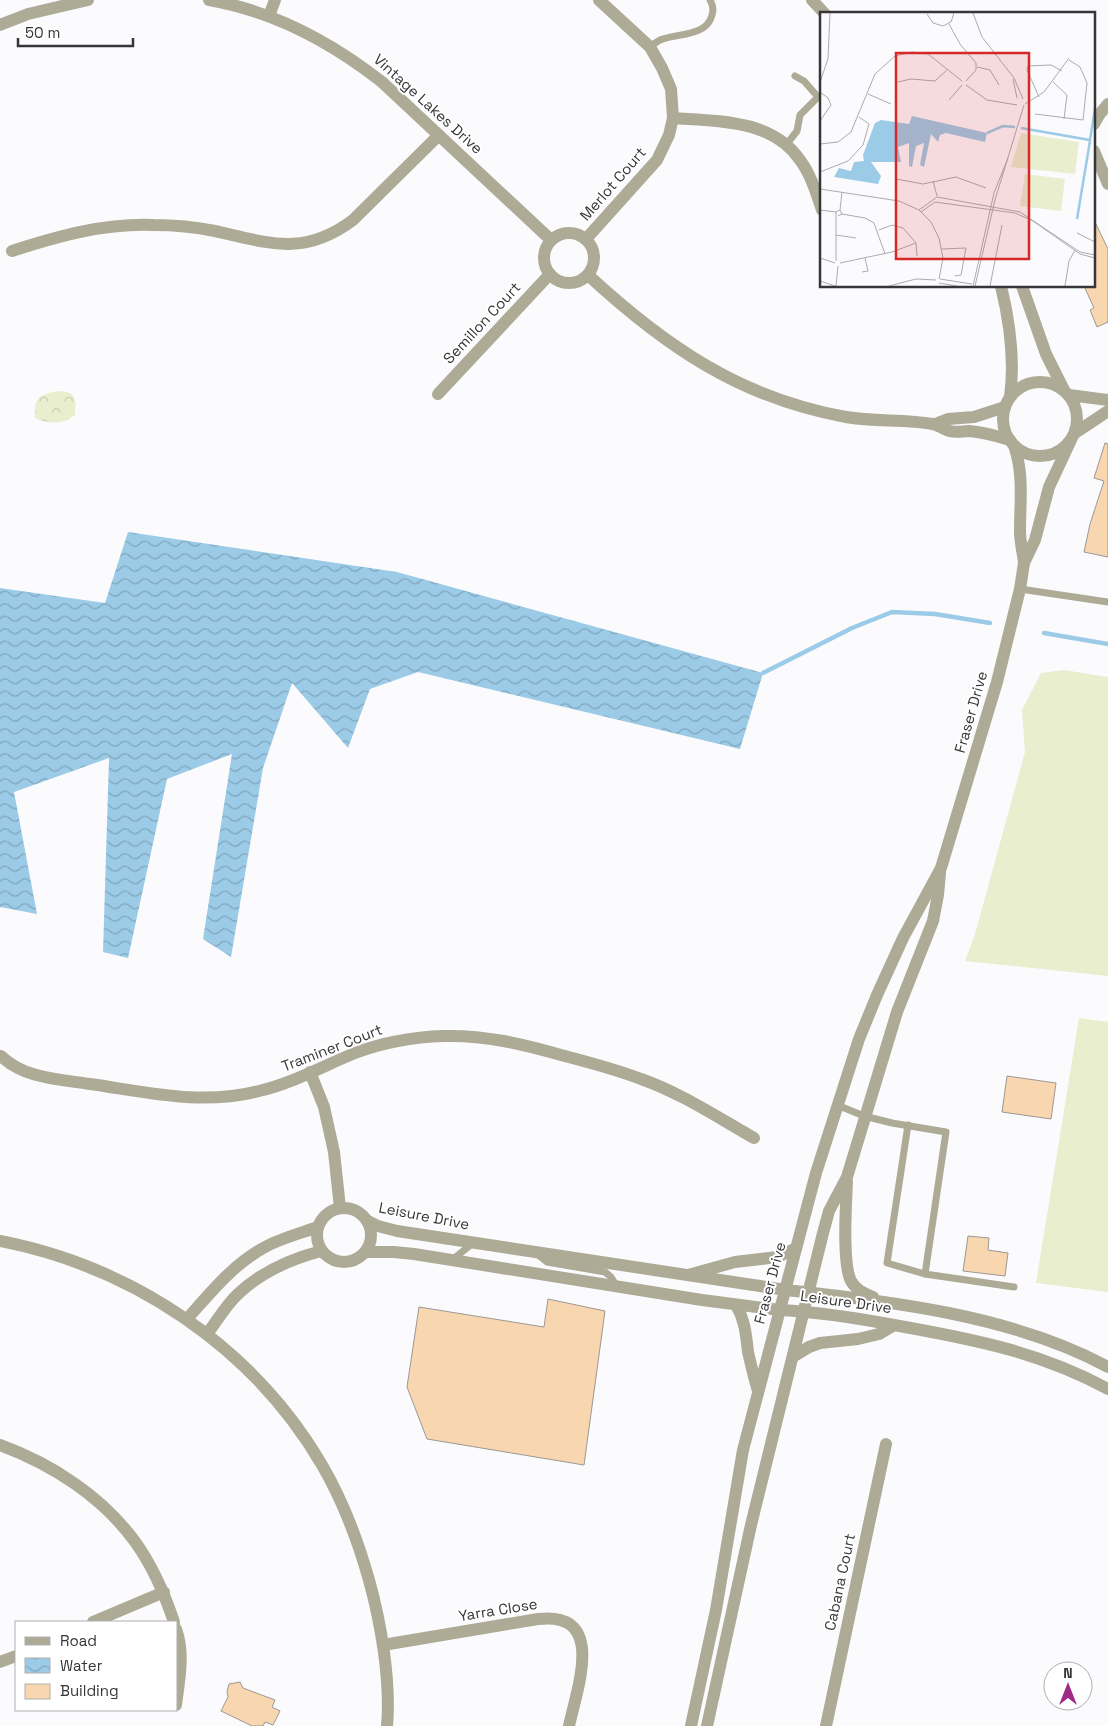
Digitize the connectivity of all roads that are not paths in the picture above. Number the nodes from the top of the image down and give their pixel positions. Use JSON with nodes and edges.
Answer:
{"nodes":[{"id":1,"x":88,"y":0,"type":"edge"},
{"id":2,"x":208,"y":0,"type":"edge"},
{"id":3,"x":275,"y":0,"type":"edge"},
{"id":4,"x":599,"y":0,"type":"edge"},
{"id":5,"x":710,"y":0,"type":"edge"},
{"id":6,"x":812,"y":0,"type":"edge"},
{"id":7,"x":823,"y":12,"type":"edge"},
{"id":8,"x":269,"y":16,"type":"junction"},
{"id":9,"x":0,"y":25,"type":"edge"},
{"id":10,"x":650,"y":47,"type":"junction"},
{"id":11,"x":795,"y":76,"type":"dead end"},
{"id":12,"x":1108,"y":104,"type":"edge"},
{"id":13,"x":673,"y":118,"type":"junction"},
{"id":14,"x":1096,"y":120,"type":"edge"},
{"id":15,"x":439,"y":135,"type":"junction"},
{"id":16,"x":786,"y":145,"type":"junction"},
{"id":17,"x":1096,"y":156,"type":"edge"},
{"id":18,"x":1108,"y":184,"type":"edge"},
{"id":19,"x":820,"y":204,"type":"edge"},
{"id":20,"x":586,"y":239,"type":"junction"},
{"id":21,"x":551,"y":240,"type":"junction"},
{"id":22,"x":12,"y":251,"type":"dead end"},
{"id":23,"x":550,"y":274,"type":"junction"},
{"id":24,"x":588,"y":275,"type":"junction"},
{"id":25,"x":1001,"y":288,"type":"edge"},
{"id":26,"x":1023,"y":288,"type":"edge"},
{"id":27,"x":1067,"y":393,"type":"junction"},
{"id":28,"x":438,"y":394,"type":"dead end"},
{"id":29,"x":1108,"y":400,"type":"edge"},
{"id":30,"x":1008,"y":402,"type":"junction"},
{"id":31,"x":1108,"y":411,"type":"edge"},
{"id":32,"x":935,"y":424,"type":"junction"},
{"id":33,"x":1073,"y":437,"type":"junction"},
{"id":34,"x":1012,"y":442,"type":"junction"},
{"id":35,"x":1024,"y":563,"type":"junction"},
{"id":36,"x":1020,"y":589,"type":"junction"},
{"id":37,"x":1108,"y":602,"type":"edge"},
{"id":38,"x":941,"y":868,"type":"junction"},
{"id":39,"x":1,"y":1056,"type":"edge"},
{"id":40,"x":310,"y":1072,"type":"junction"},
{"id":41,"x":837,"y":1105,"type":"junction"},
{"id":42,"x":864,"y":1116,"type":"junction"},
{"id":43,"x":908,"y":1125,"type":"junction"},
{"id":44,"x":754,"y":1138,"type":"dead end"},
{"id":45,"x":847,"y":1177,"type":"junction"},
{"id":46,"x":340,"y":1208,"type":"junction"},
{"id":47,"x":368,"y":1221,"type":"junction"},
{"id":48,"x":318,"y":1227,"type":"junction"},
{"id":49,"x":0,"y":1240,"type":"edge"},
{"id":50,"x":474,"y":1243,"type":"junction"},
{"id":51,"x":796,"y":1248,"type":"junction"},
{"id":52,"x":321,"y":1251,"type":"junction"},
{"id":53,"x":365,"y":1252,"type":"junction"},
{"id":54,"x":535,"y":1253,"type":"junction"},
{"id":55,"x":452,"y":1260,"type":"junction"},
{"id":56,"x":925,"y":1274,"type":"junction"},
{"id":57,"x":688,"y":1275,"type":"junction"},
{"id":58,"x":617,"y":1287,"type":"junction"},
{"id":59,"x":1014,"y":1287,"type":"dead end"},
{"id":60,"x":786,"y":1290,"type":"junction"},
{"id":61,"x":808,"y":1292,"type":"junction"},
{"id":62,"x":883,"y":1303,"type":"junction"},
{"id":63,"x":736,"y":1305,"type":"junction"},
{"id":64,"x":780,"y":1310,"type":"junction"},
{"id":65,"x":804,"y":1311,"type":"junction"},
{"id":66,"x":187,"y":1319,"type":"junction"},
{"id":67,"x":894,"y":1325,"type":"junction"},
{"id":68,"x":207,"y":1334,"type":"junction"},
{"id":69,"x":794,"y":1356,"type":"junction"},
{"id":70,"x":1108,"y":1367,"type":"edge"},
{"id":71,"x":1108,"y":1388,"type":"edge"},
{"id":72,"x":758,"y":1391,"type":"junction"},
{"id":73,"x":886,"y":1444,"type":"dead end"},
{"id":74,"x":0,"y":1446,"type":"edge"},
{"id":75,"x":164,"y":1592,"type":"junction"},
{"id":76,"x":96,"y":1621,"type":"edge"},
{"id":77,"x":174,"y":1621,"type":"edge"},
{"id":78,"x":178,"y":1637,"type":"edge"},
{"id":79,"x":383,"y":1645,"type":"junction"},
{"id":80,"x":15,"y":1656,"type":"edge"},
{"id":81,"x":0,"y":1662,"type":"edge"},
{"id":82,"x":178,"y":1687,"type":"edge"},
{"id":83,"x":388,"y":1726,"type":"edge"},
{"id":84,"x":569,"y":1726,"type":"edge"},
{"id":85,"x":691,"y":1726,"type":"edge"},
{"id":86,"x":707,"y":1726,"type":"edge"},
{"id":87,"x":826,"y":1726,"type":"edge"}],
"edges":[{"from":1,"to":9,"type":"street"},
{"from":2,"to":8,"type":"street","name":"Vintage Lakes Drive"},
{"from":3,"to":8,"type":"street"},
{"from":4,"to":10,"type":"street","name":"Merlot Court"},
{"from":5,"to":10,"type":"lane"},
{"from":6,"to":7,"type":"street"},
{"from":8,"to":15,"type":"street","name":"Vintage Lakes Drive"},
{"from":10,"to":13,"type":"street","name":"Merlot Court"},
{"from":11,"to":16,"type":"lane"},
{"from":12,"to":14,"type":"street"},
{"from":13,"to":16,"type":"street"},
{"from":13,"to":20,"type":"street","name":"Merlot Court"},
{"from":15,"to":21,"type":"street","name":"Vintage Lakes Drive"},
{"from":15,"to":22,"type":"street"},
{"from":16,"to":19,"type":"street"},
{"from":17,"to":18,"type":"street"},
{"from":20,"to":21,"type":"street"},
{"from":20,"to":24,"type":"street"},
{"from":21,"to":23,"type":"street"},
{"from":23,"to":24,"type":"street"},
{"from":23,"to":28,"type":"street","name":"Semillon Court"},
{"from":24,"to":32,"type":"street"},
{"from":25,"to":30,"type":"street"},
{"from":26,"to":27,"type":"street"},
{"from":27,"to":29,"type":"street"},
{"from":27,"to":30,"type":"street"},
{"from":27,"to":33,"type":"street"},
{"from":30,"to":32,"type":"street"},
{"from":30,"to":34,"type":"street"},
{"from":31,"to":33,"type":"street"},
{"from":32,"to":34,"type":"street"},
{"from":33,"to":34,"type":"street"},
{"from":33,"to":35,"type":"street","name":"Fraser Drive"},
{"from":34,"to":35,"type":"street","name":"Fraser Drive"},
{"from":35,"to":36,"type":"street","name":"Fraser Drive"},
{"from":36,"to":37,"type":"lane"},
{"from":36,"to":38,"type":"street","name":"Fraser Drive"},
{"from":38,"to":41,"type":"street","name":"Fraser Drive"},
{"from":38,"to":42,"type":"street","name":"Fraser Drive"},
{"from":39,"to":40,"type":"street","name":"Traminer Court"},
{"from":40,"to":44,"type":"street","name":"Traminer Court"},
{"from":40,"to":46,"type":"street"},
{"from":41,"to":42,"type":"lane"},
{"from":41,"to":51,"type":"street","name":"Fraser Drive"},
{"from":42,"to":43,"type":"lane"},
{"from":42,"to":45,"type":"street","name":"Fraser Drive"},
{"from":43,"to":56,"type":"lane"},
{"from":43,"to":56,"type":"lane"},
{"from":45,"to":61,"type":"street","name":"Fraser Drive"},
{"from":45,"to":62,"type":"street"},
{"from":46,"to":47,"type":"street","name":"Leisure Drive"},
{"from":46,"to":48,"type":"street"},
{"from":47,"to":50,"type":"street","name":"Leisure Drive"},
{"from":47,"to":53,"type":"street","name":"Leisure Drive"},
{"from":48,"to":52,"type":"street"},
{"from":48,"to":66,"type":"street"},
{"from":49,"to":66,"type":"street"},
{"from":50,"to":54,"type":"street","name":"Leisure Drive"},
{"from":50,"to":55,"type":"lane","name":"Leisure Drive"},
{"from":51,"to":57,"type":"street"},
{"from":51,"to":60,"type":"street","name":"Fraser Drive"},
{"from":52,"to":53,"type":"street","name":"Leisure Drive"},
{"from":52,"to":68,"type":"street"},
{"from":53,"to":55,"type":"street","name":"Leisure Drive"},
{"from":54,"to":57,"type":"street","name":"Leisure Drive"},
{"from":54,"to":58,"type":"lane"},
{"from":55,"to":58,"type":"street","name":"Leisure Drive"},
{"from":56,"to":59,"type":"lane"},
{"from":57,"to":60,"type":"street","name":"Leisure Drive"},
{"from":58,"to":63,"type":"street","name":"Leisure Drive"},
{"from":60,"to":61,"type":"street","name":"Leisure Drive"},
{"from":60,"to":64,"type":"street","name":"Fraser Drive"},
{"from":61,"to":62,"type":"street","name":"Leisure Drive"},
{"from":61,"to":65,"type":"street","name":"Fraser Drive"},
{"from":62,"to":70,"type":"street","name":"Leisure Drive"},
{"from":63,"to":64,"type":"street","name":"Leisure Drive"},
{"from":63,"to":72,"type":"street"},
{"from":64,"to":65,"type":"street","name":"Leisure Drive"},
{"from":64,"to":72,"type":"street","name":"Fraser Drive"},
{"from":65,"to":67,"type":"street","name":"Leisure Drive"},
{"from":65,"to":69,"type":"street","name":"Fraser Drive"},
{"from":66,"to":68,"type":"street"},
{"from":67,"to":69,"type":"street"},
{"from":67,"to":71,"type":"street","name":"Leisure Drive"},
{"from":68,"to":79,"type":"street"},
{"from":69,"to":86,"type":"street","name":"Fraser Drive"},
{"from":72,"to":85,"type":"street","name":"Fraser Drive"},
{"from":73,"to":87,"type":"street","name":"Cabana Court"},
{"from":74,"to":75,"type":"street"},
{"from":75,"to":76,"type":"street"},
{"from":75,"to":77,"type":"street"},
{"from":78,"to":82,"type":"street"},
{"from":79,"to":83,"type":"street"},
{"from":79,"to":84,"type":"street","name":"Yarra Close"},
{"from":80,"to":81,"type":"street"}]}
